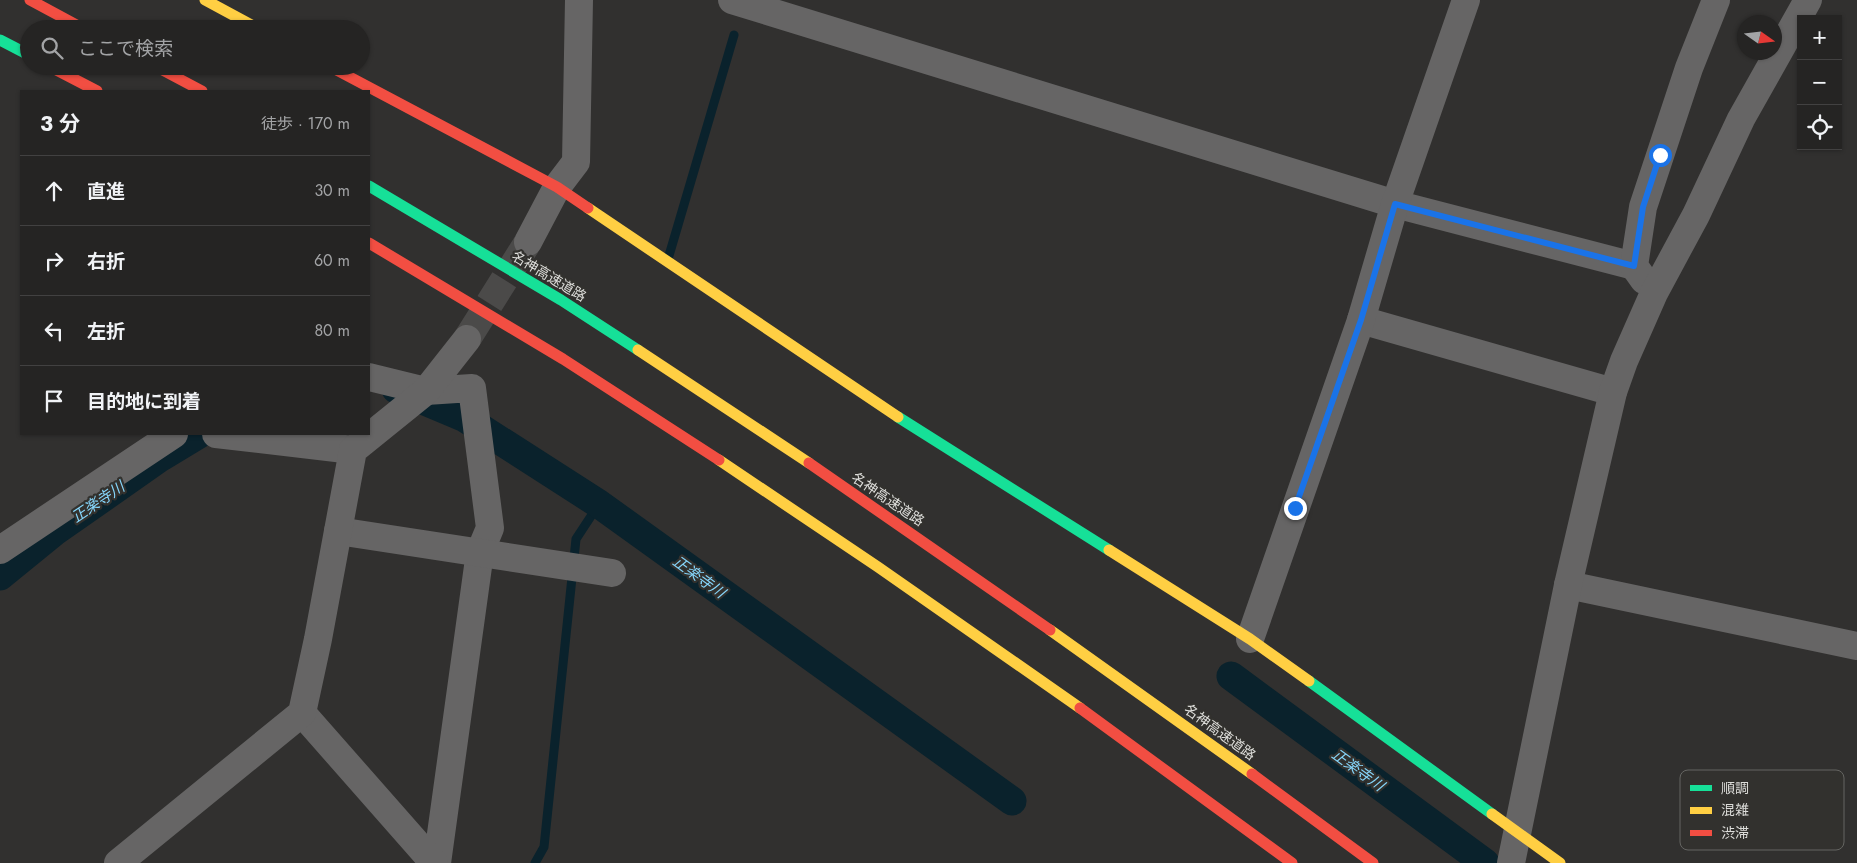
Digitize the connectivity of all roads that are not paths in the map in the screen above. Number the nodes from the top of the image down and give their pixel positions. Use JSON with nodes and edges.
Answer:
{"nodes":[{"id":1,"x":30,"y":0,"type":"edge"},
{"id":2,"x":205,"y":0,"type":"edge"},
{"id":3,"x":579,"y":0,"type":"edge"},
{"id":4,"x":732,"y":0,"type":"edge"},
{"id":5,"x":1466,"y":0,"type":"edge"},
{"id":6,"x":1716,"y":0,"type":"edge"},
{"id":7,"x":1808,"y":0,"type":"edge"},
{"id":8,"x":67,"y":20,"type":"edge"},
{"id":9,"x":242,"y":20,"type":"edge"},
{"id":10,"x":0,"y":40,"type":"edge"},
{"id":11,"x":20,"y":50,"type":"edge"},
{"id":12,"x":66,"y":75,"type":"edge"},
{"id":13,"x":172,"y":75,"type":"edge"},
{"id":14,"x":346,"y":75,"type":"edge"},
{"id":15,"x":95,"y":90,"type":"edge"},
{"id":16,"x":200,"y":90,"type":"edge"},
{"id":17,"x":370,"y":187,"type":"edge"},
{"id":18,"x":557,"y":187,"type":"junction"},
{"id":19,"x":1395,"y":204,"type":"junction"},
{"id":20,"x":528,"y":242,"type":"tunnel mouth"},
{"id":21,"x":370,"y":243,"type":"edge"},
{"id":22,"x":1634,"y":266,"type":"junction"},
{"id":23,"x":1654,"y":293,"type":"junction"},
{"id":24,"x":1361,"y":320,"type":"junction"},
{"id":25,"x":467,"y":340,"type":"tunnel mouth"},
{"id":26,"x":370,"y":377,"type":"edge"},
{"id":27,"x":426,"y":391,"type":"junction"},
{"id":28,"x":1613,"y":392,"type":"junction"},
{"id":29,"x":172,"y":435,"type":"edge"},
{"id":30,"x":224,"y":435,"type":"edge"},
{"id":31,"x":352,"y":450,"type":"junction"},
{"id":32,"x":338,"y":531,"type":"junction"},
{"id":33,"x":0,"y":550,"type":"edge"},
{"id":34,"x":480,"y":552,"type":"junction"},
{"id":35,"x":612,"y":573,"type":"dead end"},
{"id":36,"x":1568,"y":585,"type":"junction"},
{"id":37,"x":1250,"y":639,"type":"junction"},
{"id":38,"x":1857,"y":646,"type":"edge"},
{"id":39,"x":302,"y":713,"type":"junction"},
{"id":40,"x":1517,"y":832,"type":"junction"},
{"id":41,"x":118,"y":863,"type":"edge"},
{"id":42,"x":435,"y":863,"type":"edge"},
{"id":43,"x":1292,"y":863,"type":"edge"},
{"id":44,"x":1373,"y":863,"type":"edge"},
{"id":45,"x":1511,"y":863,"type":"edge"},
{"id":46,"x":1560,"y":863,"type":"edge"}],
"edges":[{"from":1,"to":8,"type":"main road"},
{"from":2,"to":9,"type":"main road"},
{"from":3,"to":18,"type":"street"},
{"from":4,"to":19,"type":"street"},
{"from":5,"to":19,"type":"street"},
{"from":6,"to":22,"type":"street"},
{"from":7,"to":23,"type":"street"},
{"from":10,"to":11,"type":"main road"},
{"from":12,"to":15,"type":"main road"},
{"from":13,"to":16,"type":"main road"},
{"from":14,"to":18,"type":"main road"},
{"from":17,"to":44,"type":"main road","name":"名神高速道路"},
{"from":18,"to":20,"type":"street"},
{"from":18,"to":37,"type":"main road"},
{"from":19,"to":22,"type":"street"},
{"from":19,"to":24,"type":"street"},
{"from":21,"to":43,"type":"main road"},
{"from":22,"to":23,"type":"street"},
{"from":23,"to":28,"type":"street"},
{"from":24,"to":28,"type":"street"},
{"from":24,"to":37,"type":"street"},
{"from":25,"to":27,"type":"street"},
{"from":26,"to":27,"type":"street"},
{"from":27,"to":31,"type":"street"},
{"from":27,"to":34,"type":"street"},
{"from":28,"to":36,"type":"street"},
{"from":29,"to":33,"type":"street"},
{"from":30,"to":31,"type":"street"},
{"from":31,"to":32,"type":"street"},
{"from":32,"to":34,"type":"street"},
{"from":32,"to":39,"type":"street"},
{"from":34,"to":35,"type":"street"},
{"from":34,"to":42,"type":"street"},
{"from":36,"to":38,"type":"street"},
{"from":36,"to":40,"type":"street"},
{"from":37,"to":40,"type":"main road"},
{"from":39,"to":41,"type":"street"},
{"from":39,"to":42,"type":"street"},
{"from":40,"to":45,"type":"street"},
{"from":40,"to":46,"type":"main road"}]}
